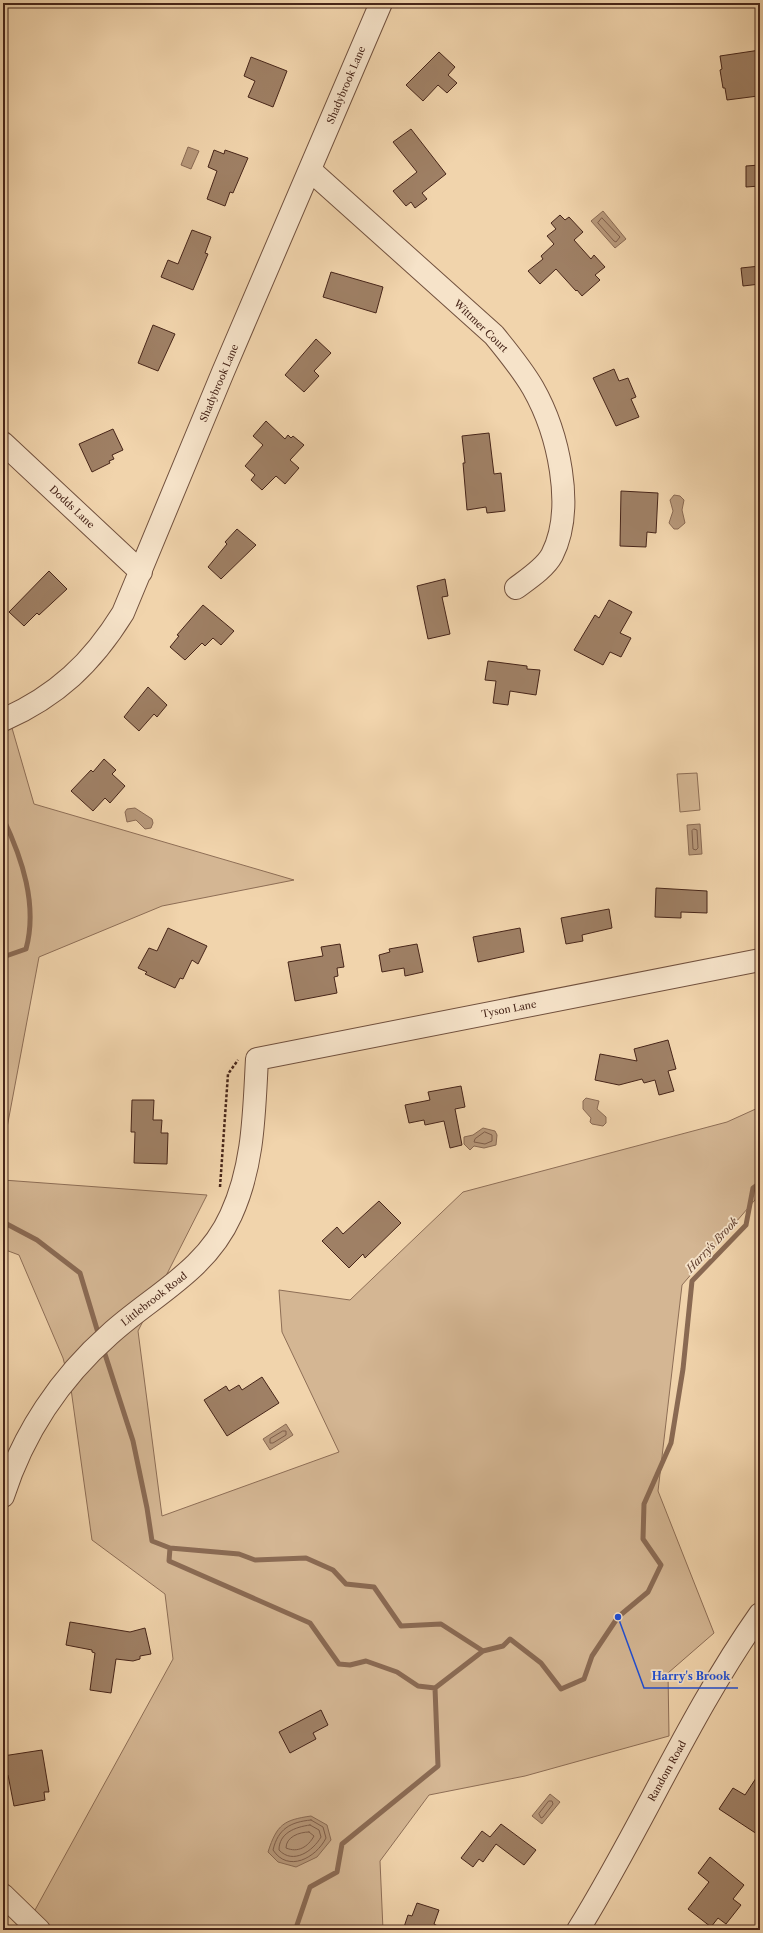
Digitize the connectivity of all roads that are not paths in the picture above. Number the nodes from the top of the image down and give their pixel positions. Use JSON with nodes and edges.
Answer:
{"nodes":[{"id":1,"x":381,"y":3,"type":"edge"},
{"id":2,"x":310,"y":170,"type":"junction"},
{"id":3,"x":3,"y":443,"type":"edge"},
{"id":4,"x":141,"y":572,"type":"junction"},
{"id":5,"x":516,"y":588,"type":"dead end"},
{"id":6,"x":3,"y":720,"type":"edge"},
{"id":7,"x":760,"y":960,"type":"edge"},
{"id":8,"x":249,"y":1059,"type":"joint"},
{"id":9,"x":3,"y":1496,"type":"edge"},
{"id":10,"x":760,"y":1614,"type":"edge"},
{"id":11,"x":3,"y":1895,"type":"edge"},
{"id":12,"x":38,"y":1930,"type":"edge"},
{"id":13,"x":578,"y":1930,"type":"edge"}],
"edges":[{"from":1,"to":2,"type":"street","name":"Shadybrook Lane"},
{"from":2,"to":4,"type":"street","name":"Shadybrook Lane"},
{"from":2,"to":5,"type":"street","name":"Wittmer Court"},
{"from":3,"to":4,"type":"street","name":"Dodds Lane"},
{"from":4,"to":6,"type":"street","name":"Shadybrook Lane"},
{"from":7,"to":8,"type":"street","name":"Tyson Lane"},
{"from":8,"to":9,"type":"street","name":"Littlebrook Road"},
{"from":10,"to":13,"type":"street","name":"Random Road"},
{"from":11,"to":12,"type":"street"}]}
